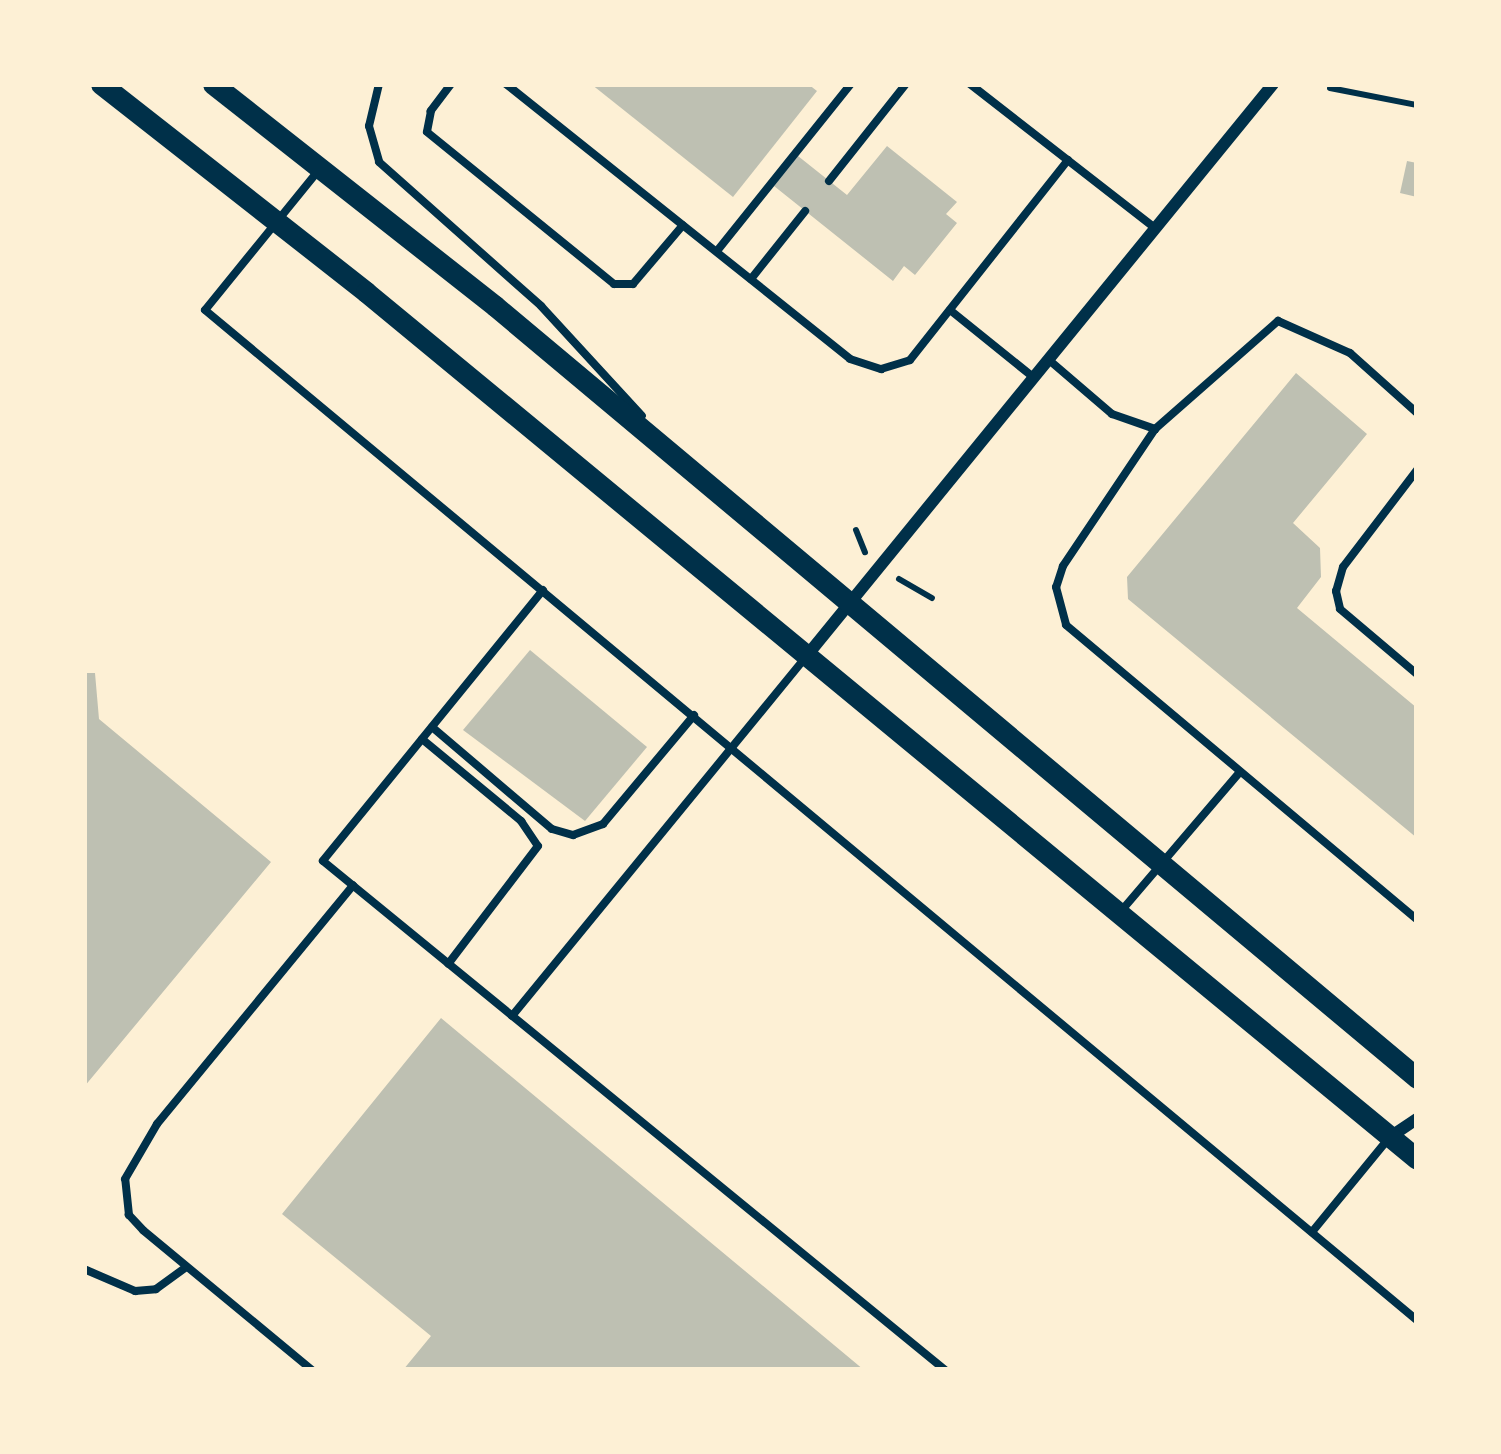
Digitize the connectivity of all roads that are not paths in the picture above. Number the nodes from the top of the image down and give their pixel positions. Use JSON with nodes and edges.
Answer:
{"nodes":[{"id":1,"x":101,"y":84,"type":"edge"},
{"id":2,"x":379,"y":84,"type":"edge"},
{"id":3,"x":451,"y":84,"type":"edge"},
{"id":4,"x":506,"y":84,"type":"edge"},
{"id":5,"x":851,"y":84,"type":"edge"},
{"id":6,"x":906,"y":84,"type":"edge"},
{"id":7,"x":970,"y":84,"type":"edge"},
{"id":8,"x":1273,"y":84,"type":"edge"},
{"id":9,"x":216,"y":86,"type":"edge"},
{"id":10,"x":1068,"y":160,"type":"junction"},
{"id":11,"x":320,"y":167,"type":"junction"},
{"id":12,"x":829,"y":181,"type":"dead end"},
{"id":13,"x":806,"y":211,"type":"dead end"},
{"id":14,"x":279,"y":221,"type":"junction"},
{"id":15,"x":683,"y":225,"type":"junction"},
{"id":16,"x":1155,"y":228,"type":"junction"},
{"id":17,"x":716,"y":251,"type":"junction"},
{"id":18,"x":751,"y":279,"type":"junction"},
{"id":19,"x":950,"y":310,"type":"junction"},
{"id":20,"x":1049,"y":360,"type":"junction"},
{"id":21,"x":1034,"y":378,"type":"junction"},
{"id":22,"x":1417,"y":413,"type":"edge"},
{"id":23,"x":1155,"y":429,"type":"junction"},
{"id":24,"x":678,"y":458,"type":"junction"},
{"id":25,"x":1417,"y":470,"type":"edge"},
{"id":26,"x":543,"y":590,"type":"junction"},
{"id":27,"x":851,"y":603,"type":"junction"},
{"id":28,"x":804,"y":659,"type":"junction"},
{"id":29,"x":1417,"y":674,"type":"edge"},
{"id":30,"x":694,"y":716,"type":"junction"},
{"id":31,"x":432,"y":727,"type":"junction"},
{"id":32,"x":422,"y":739,"type":"junction"},
{"id":33,"x":730,"y":746,"type":"junction"},
{"id":34,"x":1239,"y":772,"type":"junction"},
{"id":35,"x":1164,"y":865,"type":"junction"},
{"id":36,"x":353,"y":885,"type":"junction"},
{"id":37,"x":1117,"y":916,"type":"junction"},
{"id":38,"x":1417,"y":920,"type":"edge"},
{"id":39,"x":448,"y":964,"type":"junction"},
{"id":40,"x":512,"y":1016,"type":"junction"},
{"id":41,"x":1417,"y":1078,"type":"edge"},
{"id":42,"x":1417,"y":1119,"type":"edge"},
{"id":43,"x":1390,"y":1137,"type":"junction"},
{"id":44,"x":1417,"y":1159,"type":"edge"},
{"id":45,"x":1312,"y":1232,"type":"junction"},
{"id":46,"x":186,"y":1267,"type":"junction"},
{"id":47,"x":84,"y":1270,"type":"edge"},
{"id":48,"x":1417,"y":1320,"type":"edge"},
{"id":49,"x":312,"y":1370,"type":"edge"},
{"id":50,"x":945,"y":1370,"type":"edge"}],
"edges":[{"from":1,"to":14,"type":"main road"},
{"from":2,"to":24,"type":"lane"},
{"from":3,"to":15,"type":"lane"},
{"from":4,"to":15,"type":"lane"},
{"from":5,"to":17,"type":"lane"},
{"from":6,"to":12,"type":"lane"},
{"from":7,"to":10,"type":"lane"},
{"from":8,"to":16,"type":"street"},
{"from":9,"to":11,"type":"main road"},
{"from":10,"to":16,"type":"lane"},
{"from":10,"to":19,"type":"lane"},
{"from":11,"to":14,"type":"lane"},
{"from":11,"to":24,"type":"main road"},
{"from":13,"to":18,"type":"lane"},
{"from":14,"to":26,"type":"lane"},
{"from":14,"to":28,"type":"main road"},
{"from":15,"to":17,"type":"lane"},
{"from":16,"to":20,"type":"street"},
{"from":17,"to":18,"type":"lane"},
{"from":18,"to":19,"type":"lane"},
{"from":19,"to":21,"type":"lane"},
{"from":20,"to":21,"type":"street"},
{"from":20,"to":23,"type":"lane"},
{"from":21,"to":27,"type":"street"},
{"from":22,"to":23,"type":"lane"},
{"from":23,"to":34,"type":"lane"},
{"from":24,"to":27,"type":"main road"},
{"from":25,"to":29,"type":"lane"},
{"from":26,"to":30,"type":"lane"},
{"from":26,"to":31,"type":"lane"},
{"from":27,"to":28,"type":"street"},
{"from":27,"to":35,"type":"main road"},
{"from":28,"to":33,"type":"lane"},
{"from":28,"to":37,"type":"main road"},
{"from":30,"to":31,"type":"lane"},
{"from":30,"to":33,"type":"lane"},
{"from":31,"to":32,"type":"lane"},
{"from":32,"to":36,"type":"lane"},
{"from":32,"to":39,"type":"lane"},
{"from":33,"to":40,"type":"lane"},
{"from":33,"to":45,"type":"lane"},
{"from":34,"to":35,"type":"lane"},
{"from":34,"to":38,"type":"lane"},
{"from":35,"to":37,"type":"lane"},
{"from":35,"to":41,"type":"main road"},
{"from":36,"to":39,"type":"lane"},
{"from":36,"to":46,"type":"lane"},
{"from":37,"to":43,"type":"main road"},
{"from":39,"to":40,"type":"lane"},
{"from":40,"to":50,"type":"lane"},
{"from":42,"to":43,"type":"street"},
{"from":43,"to":44,"type":"main road"},
{"from":43,"to":45,"type":"lane"},
{"from":45,"to":48,"type":"lane"},
{"from":46,"to":47,"type":"lane"},
{"from":46,"to":49,"type":"lane"}]}
